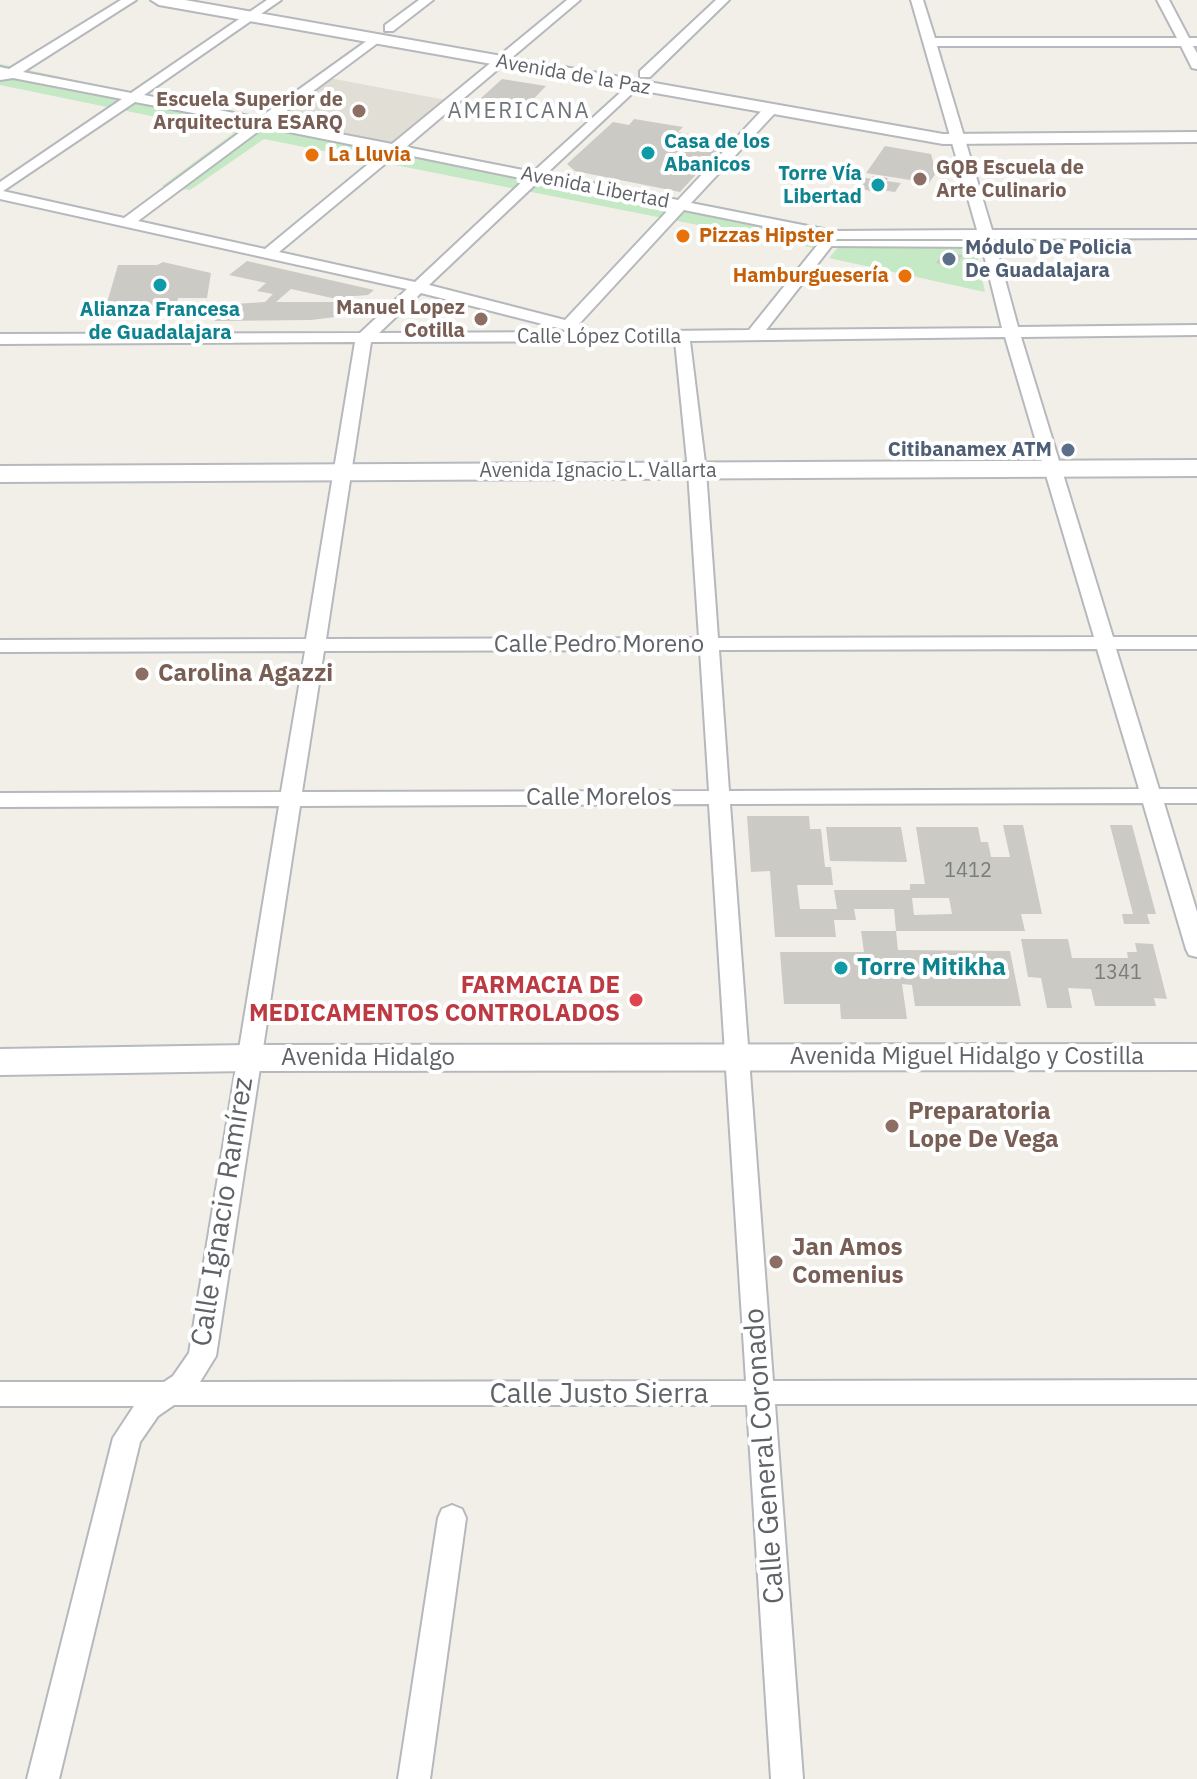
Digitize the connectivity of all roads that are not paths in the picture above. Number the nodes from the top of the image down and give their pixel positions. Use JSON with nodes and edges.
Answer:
{"nodes":[{"id":1,"x":130,"y":0,"type":"edge"},
{"id":2,"x":159,"y":0,"type":"edge"},
{"id":3,"x":227,"y":0,"type":"edge"},
{"id":4,"x":427,"y":0,"type":"edge"},
{"id":5,"x":574,"y":0,"type":"edge"},
{"id":6,"x":723,"y":0,"type":"edge"},
{"id":7,"x":917,"y":0,"type":"edge"},
{"id":8,"x":1163,"y":0,"type":"edge"},
{"id":9,"x":264,"y":8,"type":"edge"},
{"id":10,"x":382,"y":34,"type":"junction"},
{"id":11,"x":930,"y":42,"type":"junction"},
{"id":12,"x":1191,"y":42,"type":"edge"},
{"id":13,"x":507,"y":56,"type":"junction"},
{"id":14,"x":1197,"y":65,"type":"edge"},
{"id":15,"x":3,"y":77,"type":"edge"},
{"id":16,"x":639,"y":80,"type":"junction"},
{"id":17,"x":127,"y":102,"type":"junction"},
{"id":18,"x":770,"y":110,"type":"junction"},
{"id":19,"x":257,"y":127,"type":"junction"},
{"id":20,"x":958,"y":136,"type":"junction"},
{"id":21,"x":1197,"y":137,"type":"edge"},
{"id":22,"x":389,"y":153,"type":"junction"},
{"id":23,"x":530,"y":181,"type":"junction"},
{"id":24,"x":0,"y":188,"type":"edge"},
{"id":25,"x":0,"y":195,"type":"edge"},
{"id":26,"x":677,"y":210,"type":"junction"},
{"id":27,"x":126,"y":223,"type":"junction"},
{"id":28,"x":1197,"y":234,"type":"edge"},
{"id":29,"x":987,"y":239,"type":"junction"},
{"id":30,"x":828,"y":241,"type":"junction"},
{"id":31,"x":268,"y":254,"type":"junction"},
{"id":32,"x":418,"y":287,"type":"junction"},
{"id":33,"x":568,"y":326,"type":"junction"},
{"id":34,"x":1197,"y":330,"type":"edge"},
{"id":35,"x":1011,"y":331,"type":"junction"},
{"id":36,"x":754,"y":335,"type":"junction"},
{"id":37,"x":682,"y":336,"type":"junction"},
{"id":38,"x":610,"y":337,"type":"junction"},
{"id":39,"x":364,"y":338,"type":"junction"},
{"id":40,"x":0,"y":339,"type":"edge"},
{"id":41,"x":1197,"y":468,"type":"edge"},
{"id":42,"x":1054,"y":469,"type":"junction"},
{"id":43,"x":697,"y":471,"type":"junction"},
{"id":44,"x":342,"y":473,"type":"junction"},
{"id":45,"x":0,"y":474,"type":"edge"},
{"id":46,"x":1106,"y":643,"type":"junction"},
{"id":47,"x":1197,"y":643,"type":"edge"},
{"id":48,"x":709,"y":644,"type":"junction"},
{"id":49,"x":314,"y":645,"type":"junction"},
{"id":50,"x":0,"y":646,"type":"edge"},
{"id":51,"x":1197,"y":796,"type":"edge"},
{"id":52,"x":1151,"y":797,"type":"junction"},
{"id":53,"x":720,"y":798,"type":"junction"},
{"id":54,"x":289,"y":799,"type":"junction"},
{"id":55,"x":0,"y":802,"type":"edge"},
{"id":56,"x":1197,"y":949,"type":"edge"},
{"id":57,"x":1197,"y":1057,"type":"edge"},
{"id":58,"x":247,"y":1058,"type":"junction"},
{"id":59,"x":737,"y":1058,"type":"junction"},
{"id":60,"x":0,"y":1062,"type":"edge"},
{"id":61,"x":1197,"y":1392,"type":"edge"},
{"id":62,"x":0,"y":1394,"type":"edge"},
{"id":63,"x":168,"y":1395,"type":"junction"},
{"id":64,"x":761,"y":1395,"type":"junction"},
{"id":65,"x":452,"y":1518,"type":"dead end"},
{"id":66,"x":43,"y":1779,"type":"edge"},
{"id":67,"x":414,"y":1779,"type":"edge"},
{"id":68,"x":787,"y":1779,"type":"edge"}],
"edges":[{"from":1,"to":15,"type":"street"},
{"from":2,"to":9,"type":"street","name":"Avenida de la Paz"},
{"from":3,"to":9,"type":"street","name":"Avenida de la Paz"},
{"from":4,"to":10,"type":"street"},
{"from":5,"to":13,"type":"street"},
{"from":6,"to":16,"type":"street"},
{"from":7,"to":11,"type":"street"},
{"from":8,"to":12,"type":"street"},
{"from":9,"to":10,"type":"street","name":"Avenida de la Paz"},
{"from":9,"to":17,"type":"street"},
{"from":10,"to":13,"type":"street","name":"Avenida de la Paz"},
{"from":10,"to":19,"type":"street"},
{"from":11,"to":12,"type":"street"},
{"from":11,"to":20,"type":"street"},
{"from":12,"to":14,"type":"street"},
{"from":13,"to":16,"type":"street","name":"Avenida de la Paz"},
{"from":13,"to":22,"type":"street"},
{"from":15,"to":17,"type":"street","name":"Avenida Libertad"},
{"from":16,"to":18,"type":"street","name":"Avenida de la Paz"},
{"from":16,"to":20,"type":"street","name":"Avenida de la Paz"},
{"from":16,"to":23,"type":"street"},
{"from":17,"to":19,"type":"street","name":"Avenida Libertad"},
{"from":17,"to":24,"type":"street"},
{"from":18,"to":20,"type":"street","name":"Avenida de la Paz"},
{"from":18,"to":26,"type":"street"},
{"from":19,"to":22,"type":"street","name":"Avenida Libertad"},
{"from":19,"to":27,"type":"street"},
{"from":20,"to":21,"type":"street","name":"Avenida de la Paz"},
{"from":20,"to":29,"type":"street"},
{"from":22,"to":23,"type":"street","name":"Avenida Libertad"},
{"from":22,"to":31,"type":"street"},
{"from":23,"to":26,"type":"street","name":"Avenida Libertad"},
{"from":23,"to":32,"type":"street"},
{"from":25,"to":27,"type":"street"},
{"from":26,"to":30,"type":"street","name":"Avenida Libertad"},
{"from":26,"to":33,"type":"street"},
{"from":27,"to":31,"type":"street"},
{"from":28,"to":29,"type":"street","name":"Avenida Libertad"},
{"from":29,"to":30,"type":"street","name":"Avenida Libertad"},
{"from":29,"to":35,"type":"street"},
{"from":30,"to":36,"type":"street"},
{"from":31,"to":32,"type":"street"},
{"from":32,"to":33,"type":"street"},
{"from":32,"to":39,"type":"street"},
{"from":33,"to":38,"type":"street"},
{"from":34,"to":35,"type":"street","name":"Calle López Cotilla"},
{"from":35,"to":36,"type":"street","name":"Calle López Cotilla"},
{"from":35,"to":42,"type":"street"},
{"from":36,"to":37,"type":"street","name":"Calle López Cotilla"},
{"from":37,"to":38,"type":"street","name":"Calle López Cotilla"},
{"from":37,"to":43,"type":"street","name":"Calle General Coronado"},
{"from":38,"to":39,"type":"street","name":"Calle López Cotilla"},
{"from":39,"to":40,"type":"street","name":"Calle López Cotilla"},
{"from":39,"to":44,"type":"street","name":"Calle Ignacio Ramírez"},
{"from":41,"to":42,"type":"main road","name":"Avenida Ignacio L. Vallarta"},
{"from":42,"to":43,"type":"main road","name":"Avenida Ignacio L. Vallarta"},
{"from":42,"to":46,"type":"street"},
{"from":43,"to":44,"type":"main road","name":"Avenida Ignacio L. Vallarta"},
{"from":43,"to":48,"type":"street","name":"Calle General Coronado"},
{"from":44,"to":45,"type":"main road","name":"Avenida Ignacio L. Vallarta"},
{"from":44,"to":49,"type":"street","name":"Calle Ignacio Ramírez"},
{"from":46,"to":47,"type":"street","name":"Calle Pedro Moreno"},
{"from":46,"to":48,"type":"street","name":"Calle Pedro Moreno"},
{"from":46,"to":52,"type":"street"},
{"from":48,"to":49,"type":"street","name":"Calle Pedro Moreno"},
{"from":48,"to":53,"type":"street","name":"Calle General Coronado"},
{"from":49,"to":50,"type":"street","name":"Calle Pedro Moreno"},
{"from":49,"to":54,"type":"street","name":"Calle Ignacio Ramírez"},
{"from":51,"to":52,"type":"street","name":"Calle Morelos"},
{"from":52,"to":53,"type":"street","name":"Calle Morelos"},
{"from":52,"to":56,"type":"street"},
{"from":53,"to":54,"type":"street","name":"Calle Morelos"},
{"from":53,"to":59,"type":"street","name":"Calle General Coronado"},
{"from":54,"to":55,"type":"street","name":"Calle Morelos"},
{"from":54,"to":58,"type":"street","name":"Calle Ignacio Ramírez"},
{"from":57,"to":59,"type":"main road","name":"Avenida Miguel Hidalgo y Costilla"},
{"from":58,"to":59,"type":"main road","name":"Avenida Hidalgo"},
{"from":58,"to":60,"type":"main road","name":"Avenida Hidalgo"},
{"from":58,"to":63,"type":"street","name":"Calle Ignacio Ramírez"},
{"from":59,"to":64,"type":"street","name":"Calle General Coronado"},
{"from":61,"to":64,"type":"street","name":"Calle Justo Sierra"},
{"from":62,"to":63,"type":"street","name":"Calle Justo Sierra"},
{"from":63,"to":64,"type":"street","name":"Calle Justo Sierra"},
{"from":63,"to":66,"type":"street","name":"Calle Ignacio Ramírez"},
{"from":64,"to":68,"type":"street","name":"Calle General Coronado"},
{"from":65,"to":67,"type":"street"}]}
